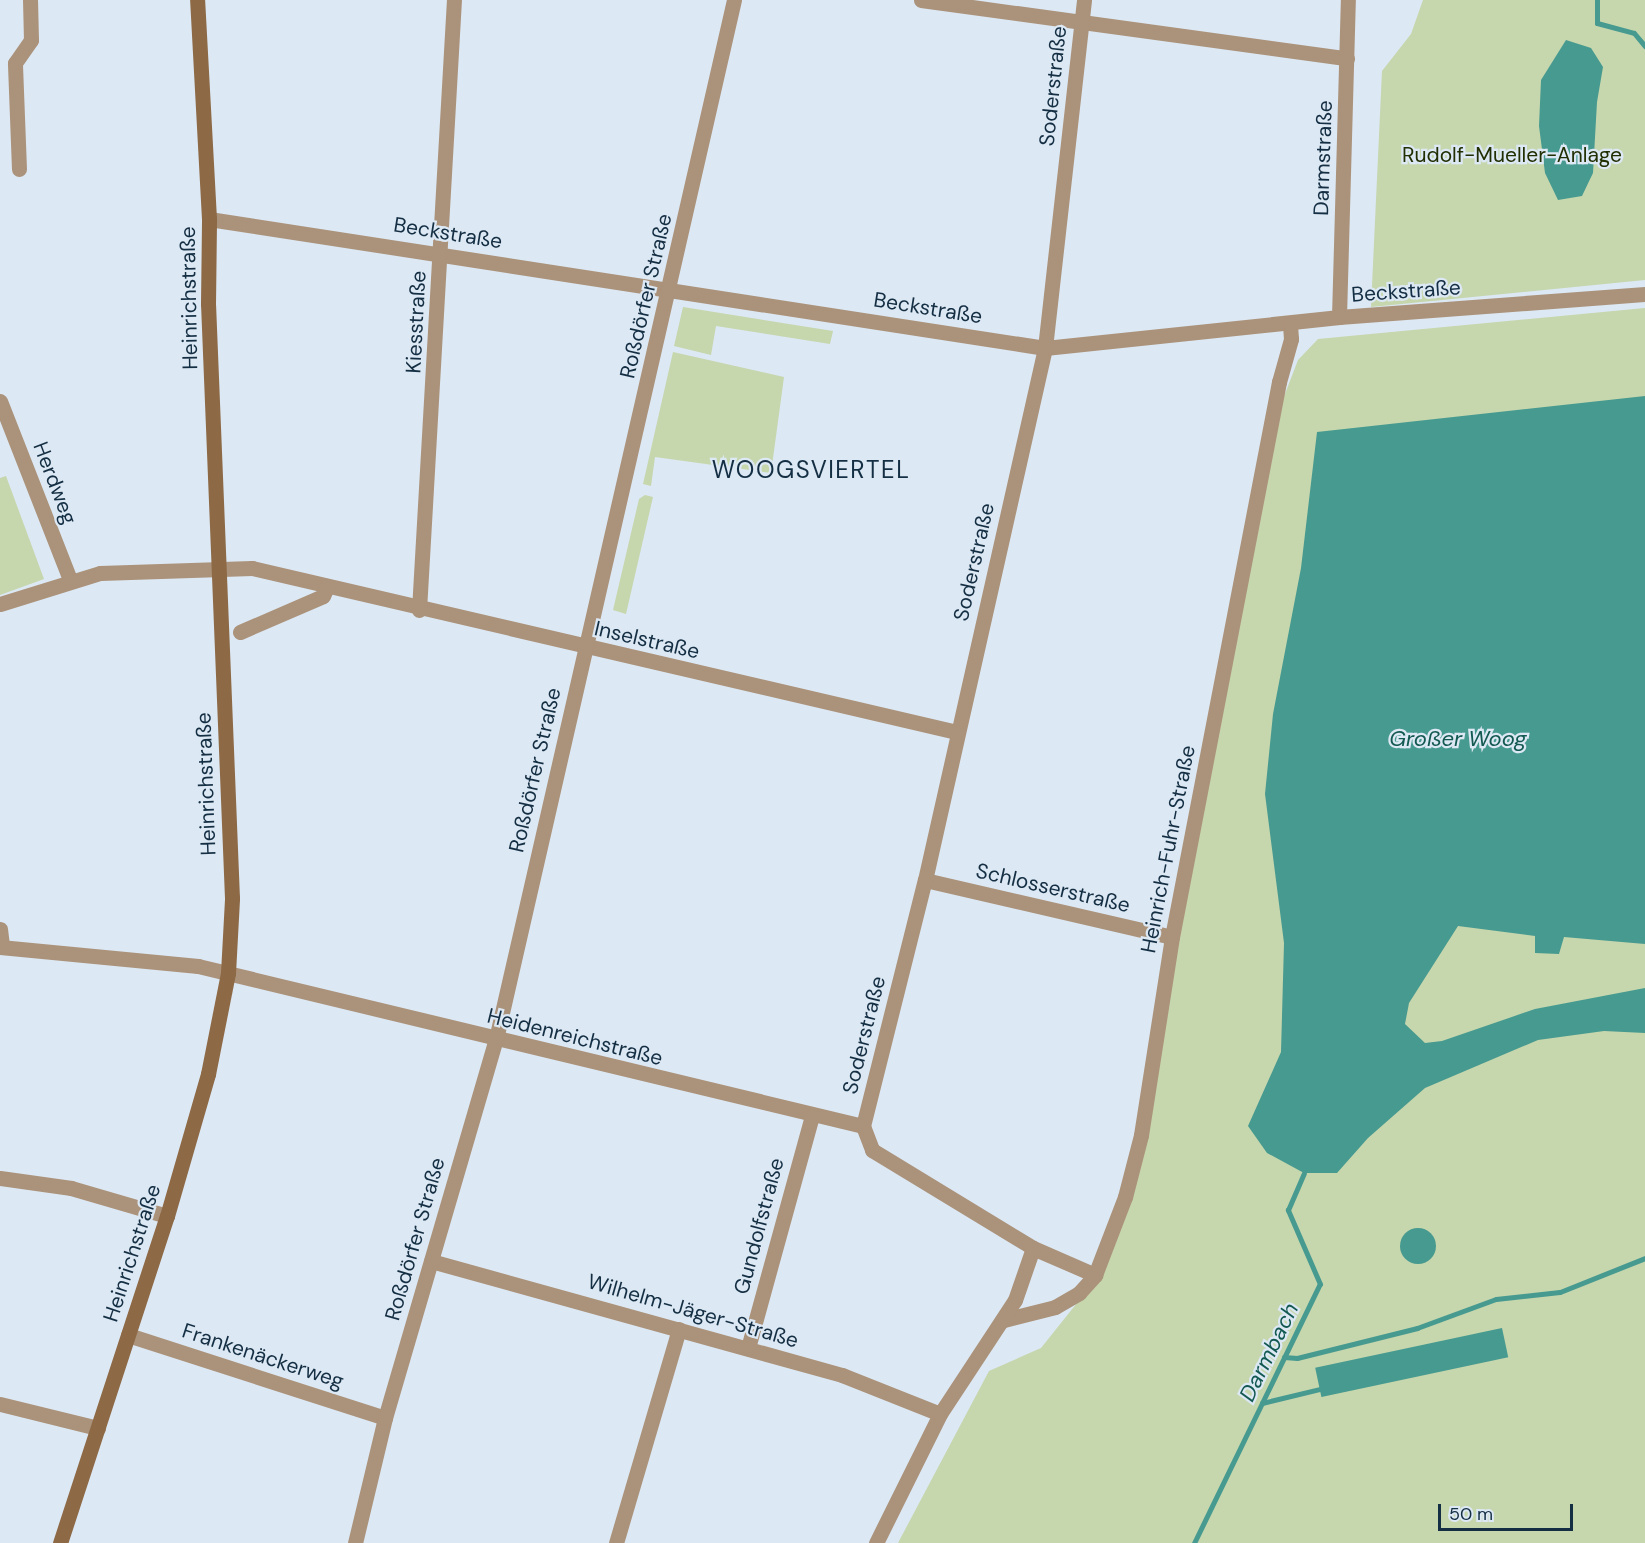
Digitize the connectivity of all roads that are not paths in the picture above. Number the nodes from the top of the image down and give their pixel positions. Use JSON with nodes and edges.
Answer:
{"nodes":[{"id":1,"x":30,"y":0,"type":"edge"},
{"id":2,"x":197,"y":0,"type":"edge"},
{"id":3,"x":454,"y":0,"type":"edge"},
{"id":4,"x":734,"y":0,"type":"edge"},
{"id":5,"x":921,"y":0,"type":"edge"},
{"id":6,"x":1084,"y":0,"type":"edge"},
{"id":7,"x":1348,"y":0,"type":"edge"},
{"id":8,"x":1082,"y":22,"type":"junction"},
{"id":9,"x":1347,"y":58,"type":"junction"},
{"id":10,"x":7,"y":63,"type":"edge"},
{"id":11,"x":19,"y":169,"type":"dead end"},
{"id":12,"x":209,"y":219,"type":"junction"},
{"id":13,"x":441,"y":253,"type":"junction"},
{"id":14,"x":669,"y":289,"type":"junction"},
{"id":15,"x":1645,"y":294,"type":"edge"},
{"id":16,"x":1339,"y":317,"type":"junction"},
{"id":17,"x":1290,"y":324,"type":"junction"},
{"id":18,"x":1044,"y":348,"type":"junction"},
{"id":19,"x":0,"y":401,"type":"edge"},
{"id":20,"x":220,"y":569,"type":"junction"},
{"id":21,"x":70,"y":580,"type":"junction"},
{"id":22,"x":327,"y":587,"type":"junction"},
{"id":23,"x":0,"y":604,"type":"edge"},
{"id":24,"x":419,"y":610,"type":"junction"},
{"id":25,"x":240,"y":632,"type":"dead end"},
{"id":26,"x":586,"y":648,"type":"junction"},
{"id":27,"x":957,"y":732,"type":"junction"},
{"id":28,"x":925,"y":880,"type":"junction"},
{"id":29,"x":0,"y":928,"type":"edge"},
{"id":30,"x":1172,"y":937,"type":"junction"},
{"id":31,"x":1,"y":946,"type":"edge"},
{"id":32,"x":228,"y":974,"type":"junction"},
{"id":33,"x":495,"y":1039,"type":"junction"},
{"id":34,"x":812,"y":1116,"type":"junction"},
{"id":35,"x":863,"y":1126,"type":"junction"},
{"id":36,"x":0,"y":1178,"type":"edge"},
{"id":37,"x":167,"y":1216,"type":"junction"},
{"id":38,"x":1033,"y":1248,"type":"junction"},
{"id":39,"x":431,"y":1261,"type":"junction"},
{"id":40,"x":1095,"y":1275,"type":"junction"},
{"id":41,"x":1004,"y":1320,"type":"junction"},
{"id":42,"x":679,"y":1329,"type":"junction"},
{"id":43,"x":128,"y":1335,"type":"junction"},
{"id":44,"x":748,"y":1348,"type":"junction"},
{"id":45,"x":0,"y":1404,"type":"edge"},
{"id":46,"x":940,"y":1414,"type":"junction"},
{"id":47,"x":385,"y":1418,"type":"junction"},
{"id":48,"x":98,"y":1428,"type":"junction"},
{"id":49,"x":60,"y":1543,"type":"edge"},
{"id":50,"x":355,"y":1543,"type":"edge"},
{"id":51,"x":616,"y":1543,"type":"edge"},
{"id":52,"x":876,"y":1543,"type":"edge"}],
"edges":[{"from":1,"to":10,"type":"street"},
{"from":2,"to":12,"type":"main road","name":"Heinrichstraße"},
{"from":3,"to":13,"type":"street","name":"Kiesstraße"},
{"from":4,"to":14,"type":"street","name":"Roßdörfer Straße"},
{"from":5,"to":8,"type":"street"},
{"from":6,"to":8,"type":"street","name":"Soderstraße"},
{"from":7,"to":9,"type":"street","name":"Darmstraße"},
{"from":8,"to":9,"type":"street"},
{"from":8,"to":18,"type":"street","name":"Soderstraße"},
{"from":9,"to":16,"type":"street","name":"Darmstraße"},
{"from":10,"to":11,"type":"street"},
{"from":12,"to":13,"type":"street","name":"Beckstraße"},
{"from":12,"to":20,"type":"main road","name":"Heinrichstraße"},
{"from":13,"to":14,"type":"street","name":"Beckstraße"},
{"from":13,"to":24,"type":"street","name":"Kiesstraße"},
{"from":14,"to":18,"type":"street","name":"Beckstraße"},
{"from":14,"to":26,"type":"street","name":"Roßdörfer Straße"},
{"from":15,"to":16,"type":"street","name":"Beckstraße"},
{"from":16,"to":17,"type":"street","name":"Beckstraße"},
{"from":17,"to":18,"type":"street","name":"Beckstraße"},
{"from":17,"to":30,"type":"street","name":"Heinrich-Fuhr-Straße"},
{"from":18,"to":27,"type":"street","name":"Soderstraße"},
{"from":19,"to":21,"type":"street","name":"Herdweg"},
{"from":20,"to":21,"type":"street","name":"Inselstraße"},
{"from":20,"to":22,"type":"street","name":"Inselstraße"},
{"from":20,"to":32,"type":"main road","name":"Heinrichstraße"},
{"from":21,"to":23,"type":"street","name":"Inselstraße"},
{"from":22,"to":24,"type":"street","name":"Inselstraße"},
{"from":22,"to":25,"type":"street"},
{"from":24,"to":26,"type":"street","name":"Inselstraße"},
{"from":26,"to":27,"type":"street","name":"Inselstraße"},
{"from":26,"to":33,"type":"street","name":"Roßdörfer Straße"},
{"from":27,"to":28,"type":"street","name":"Soderstraße"},
{"from":28,"to":30,"type":"street","name":"Schlosserstraße"},
{"from":28,"to":35,"type":"street","name":"Soderstraße"},
{"from":29,"to":31,"type":"street"},
{"from":30,"to":40,"type":"street","name":"Heinrich-Fuhr-Straße"},
{"from":31,"to":32,"type":"street","name":"Heidenreichstraße"},
{"from":32,"to":33,"type":"street","name":"Heidenreichstraße"},
{"from":32,"to":37,"type":"main road","name":"Heinrichstraße"},
{"from":33,"to":34,"type":"street","name":"Heidenreichstraße"},
{"from":33,"to":39,"type":"street","name":"Roßdörfer Straße"},
{"from":34,"to":35,"type":"street","name":"Heidenreichstraße"},
{"from":34,"to":44,"type":"street","name":"Gundolfstraße"},
{"from":35,"to":38,"type":"street"},
{"from":36,"to":37,"type":"street"},
{"from":37,"to":43,"type":"main road","name":"Heinrichstraße"},
{"from":38,"to":40,"type":"street"},
{"from":38,"to":41,"type":"street"},
{"from":39,"to":42,"type":"street","name":"Wilhelm-Jäger-Straße"},
{"from":39,"to":47,"type":"street","name":"Roßdörfer Straße"},
{"from":40,"to":41,"type":"street","name":"Heinrich-Fuhr-Straße"},
{"from":41,"to":46,"type":"street"},
{"from":42,"to":44,"type":"street","name":"Wilhelm-Jäger-Straße"},
{"from":42,"to":51,"type":"street"},
{"from":43,"to":47,"type":"street","name":"Frankenäckerweg"},
{"from":43,"to":48,"type":"main road","name":"Heinrichstraße"},
{"from":44,"to":46,"type":"street","name":"Wilhelm-Jäger-Straße"},
{"from":45,"to":48,"type":"street"},
{"from":46,"to":52,"type":"street"},
{"from":47,"to":50,"type":"street","name":"Roßdörfer Straße"},
{"from":48,"to":49,"type":"main road","name":"Heinrichstraße"}]}
